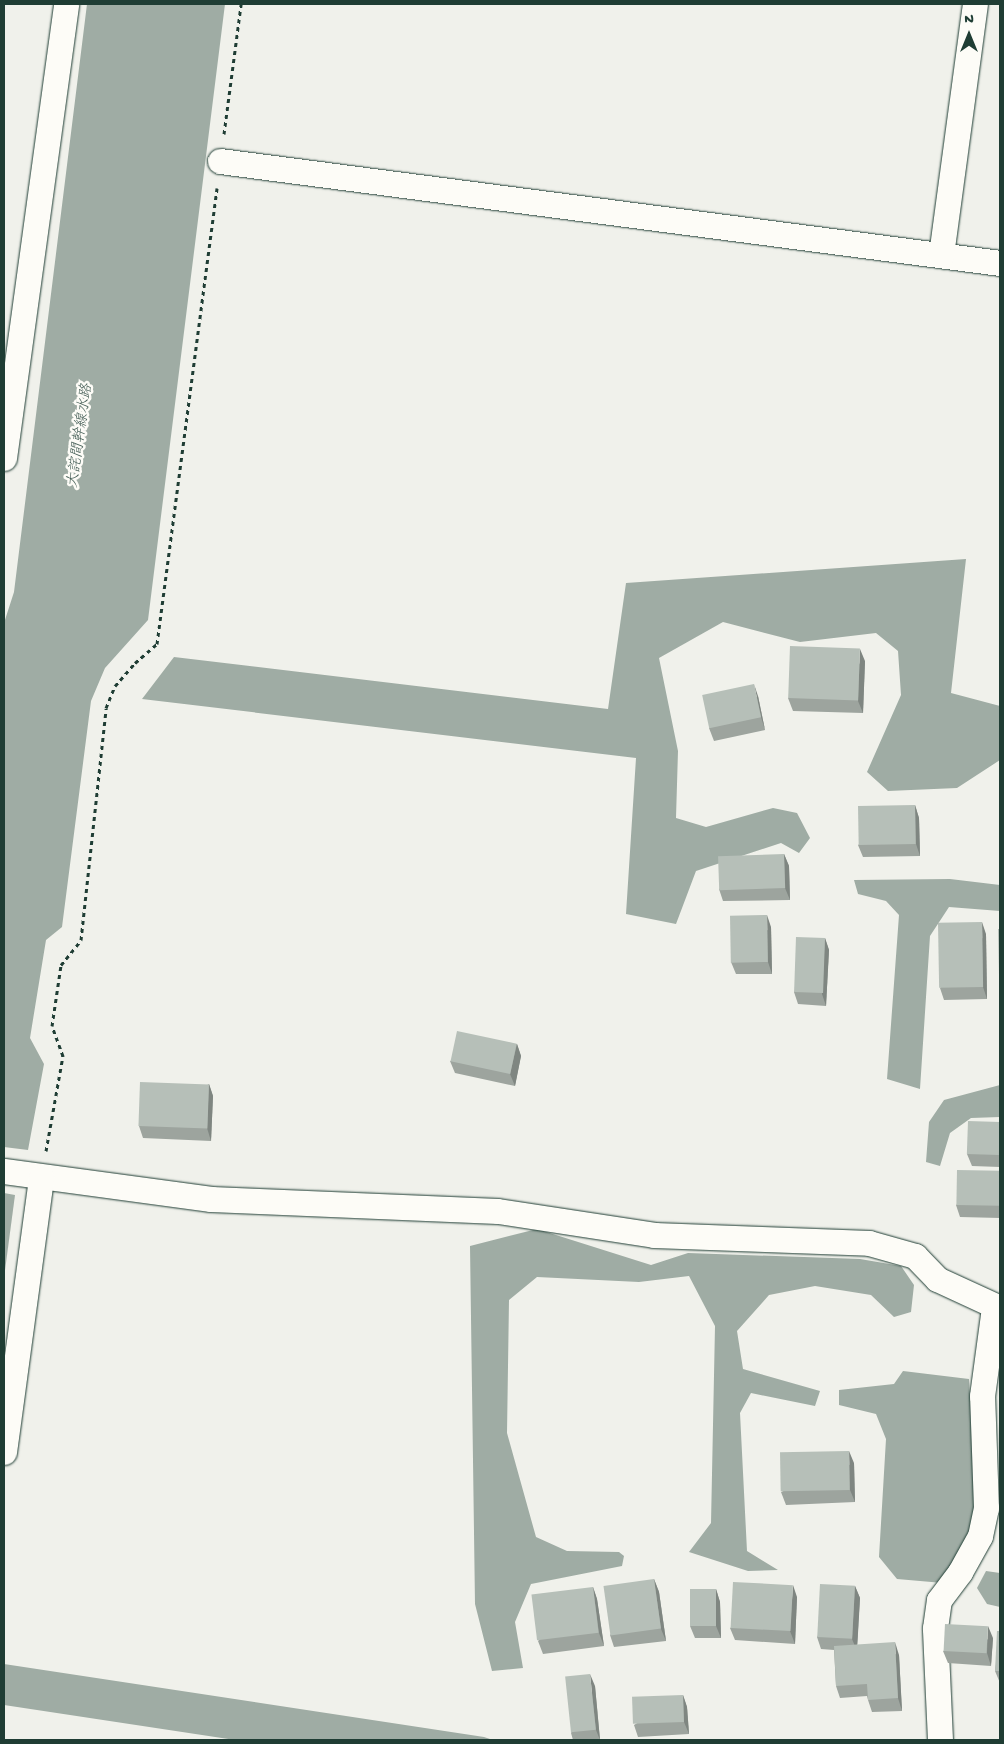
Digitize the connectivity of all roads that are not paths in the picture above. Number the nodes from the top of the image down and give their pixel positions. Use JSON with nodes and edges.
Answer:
{"nodes":[{"id":1,"x":66,"y":4,"type":"edge"},
{"id":2,"x":975,"y":4,"type":"edge"},
{"id":3,"x":220,"y":161,"type":"road end"},
{"id":4,"x":941,"y":255,"type":"junction"},
{"id":5,"x":1000,"y":263,"type":"edge"},
{"id":6,"x":4,"y":458,"type":"edge"},
{"id":7,"x":4,"y":1171,"type":"edge"},
{"id":8,"x":41,"y":1177,"type":"junction"},
{"id":9,"x":997,"y":1308,"type":"edge"},
{"id":10,"x":4,"y":1452,"type":"edge"},
{"id":11,"x":940,"y":1740,"type":"edge"}],
"edges":[{"from":1,"to":6,"type":"street"},
{"from":2,"to":4,"type":"street"},
{"from":3,"to":4,"type":"street"},
{"from":4,"to":5,"type":"street"},
{"from":7,"to":8,"type":"street"},
{"from":8,"to":9,"type":"street"},
{"from":8,"to":10,"type":"street"},
{"from":9,"to":11,"type":"street"}]}
